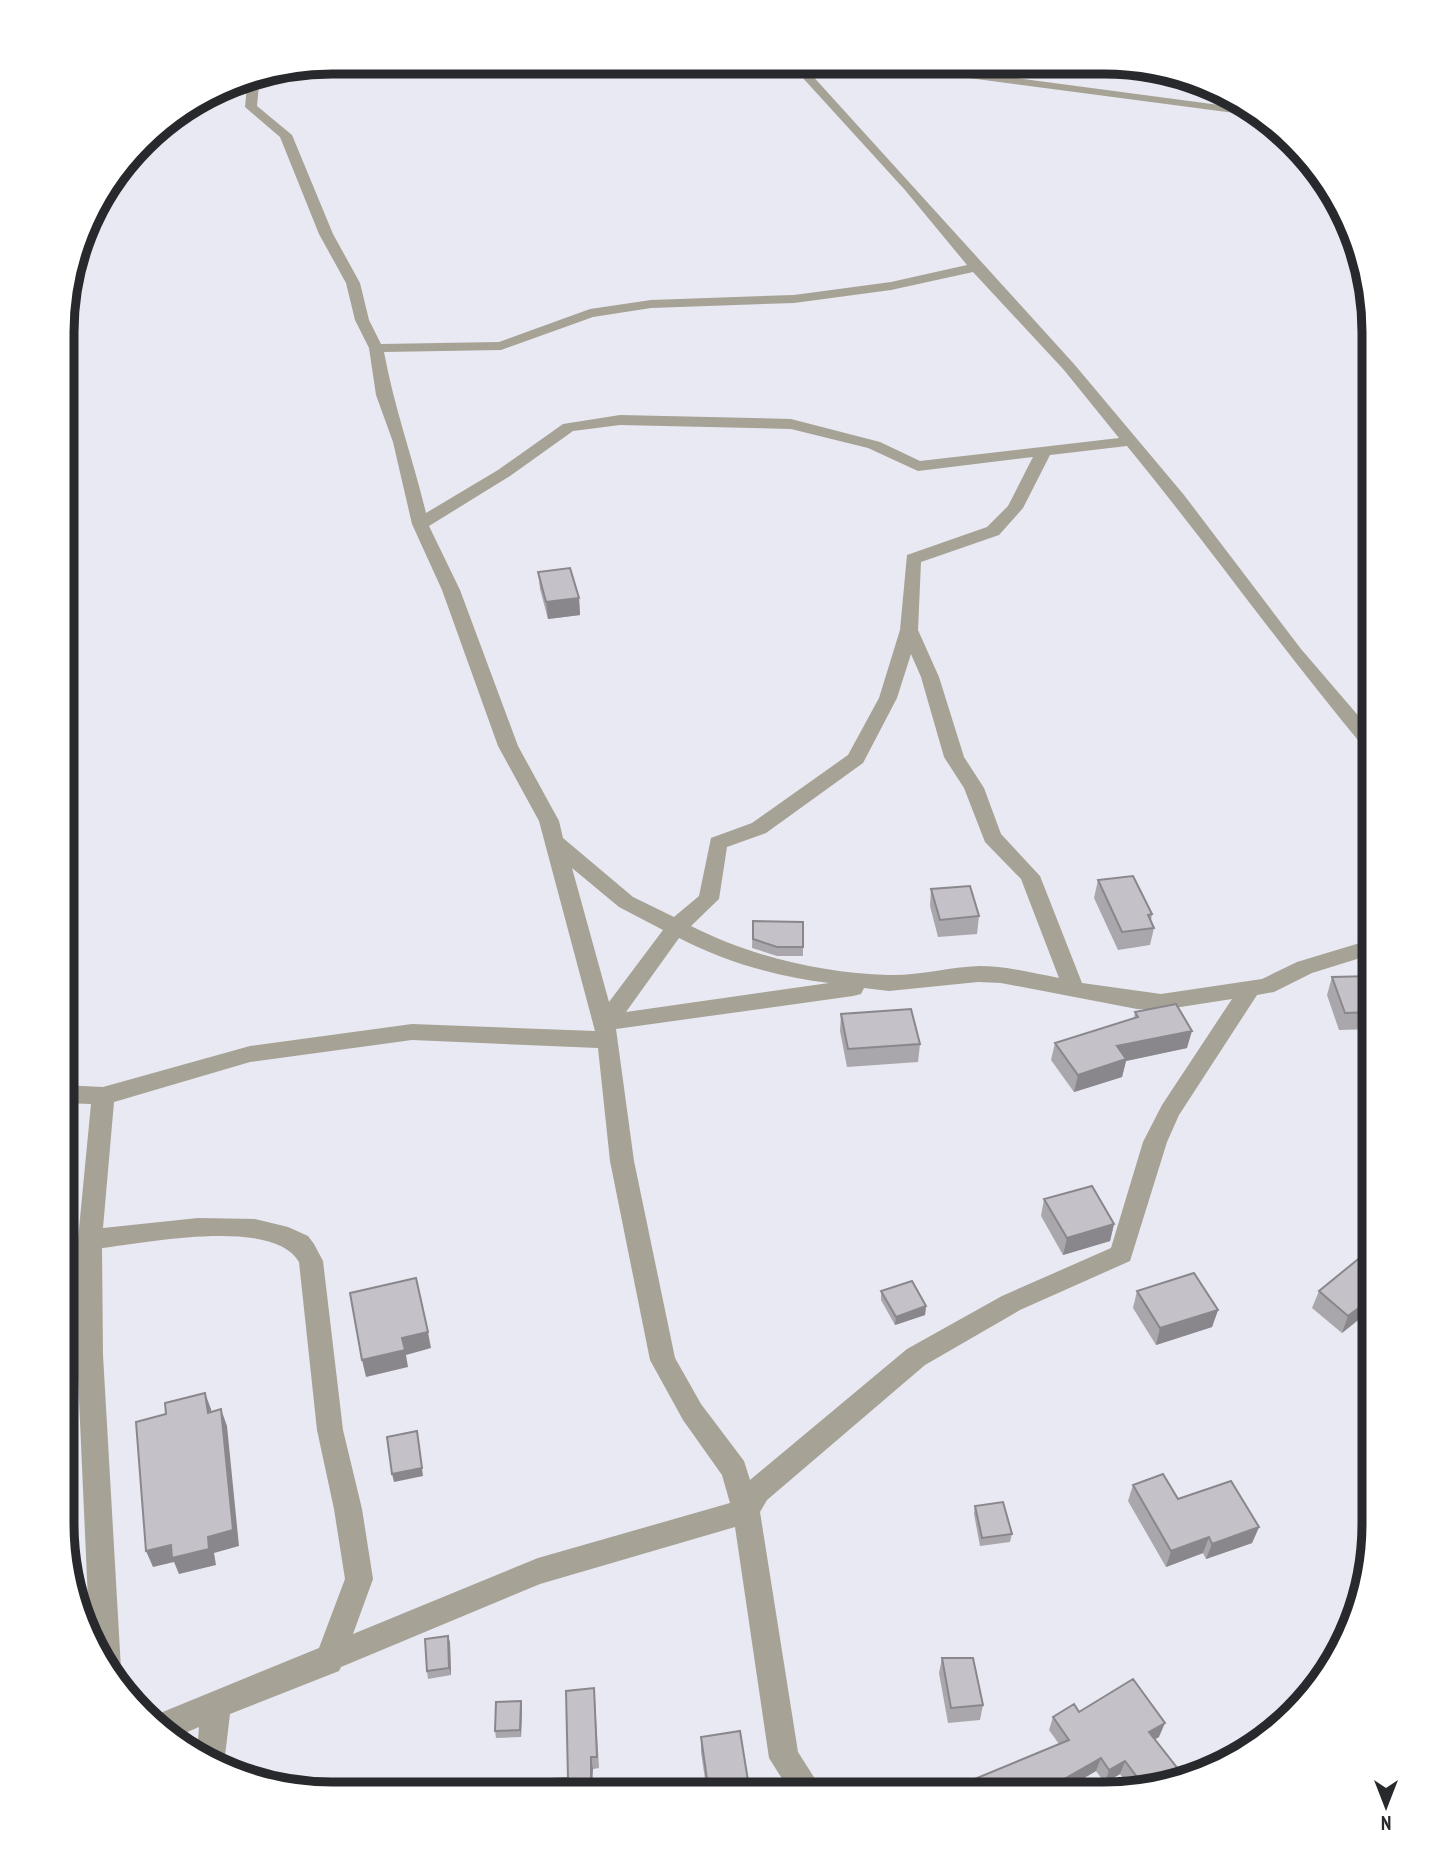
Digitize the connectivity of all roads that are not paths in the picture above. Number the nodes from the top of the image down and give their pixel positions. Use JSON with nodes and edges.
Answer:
{"nodes":[{"id":1,"x":804,"y":74,"type":"edge"},
{"id":2,"x":961,"y":74,"type":"edge"},
{"id":3,"x":253,"y":85,"type":"edge"},
{"id":4,"x":1237,"y":111,"type":"edge"},
{"id":5,"x":976,"y":267,"type":"junction"},
{"id":6,"x":376,"y":348,"type":"junction"},
{"id":7,"x":1131,"y":441,"type":"junction"},
{"id":8,"x":1044,"y":451,"type":"junction"},
{"id":9,"x":419,"y":524,"type":"junction"},
{"id":10,"x":909,"y":630,"type":"junction"},
{"id":11,"x":1362,"y":733,"type":"edge"},
{"id":12,"x":555,"y":841,"type":"junction"},
{"id":13,"x":676,"y":927,"type":"junction"},
{"id":14,"x":1362,"y":950,"type":"edge"},
{"id":15,"x":889,"y":983,"type":"junction"},
{"id":16,"x":1074,"y":989,"type":"junction"},
{"id":17,"x":1250,"y":989,"type":"junction"},
{"id":18,"x":607,"y":1029,"type":"junction"},
{"id":19,"x":74,"y":1095,"type":"edge"},
{"id":20,"x":103,"y":1096,"type":"junction"},
{"id":21,"x":90,"y":1239,"type":"junction"},
{"id":22,"x":746,"y":1511,"type":"junction"},
{"id":23,"x":105,"y":1647,"type":"edge"},
{"id":24,"x":329,"y":1661,"type":"junction"},
{"id":25,"x":216,"y":1707,"type":"junction"},
{"id":26,"x":170,"y":1725,"type":"edge"},
{"id":27,"x":212,"y":1752,"type":"edge"},
{"id":28,"x":801,"y":1782,"type":"edge"}],
"edges":[{"from":1,"to":5,"type":"street"},
{"from":2,"to":4,"type":"street"},
{"from":3,"to":6,"type":"street"},
{"from":5,"to":6,"type":"street"},
{"from":5,"to":7,"type":"street"},
{"from":6,"to":9,"type":"street"},
{"from":7,"to":8,"type":"street"},
{"from":7,"to":11,"type":"street"},
{"from":8,"to":9,"type":"street"},
{"from":8,"to":10,"type":"street"},
{"from":9,"to":12,"type":"street"},
{"from":10,"to":13,"type":"street"},
{"from":10,"to":16,"type":"street"},
{"from":12,"to":13,"type":"street"},
{"from":12,"to":18,"type":"street"},
{"from":13,"to":15,"type":"street"},
{"from":13,"to":18,"type":"street"},
{"from":14,"to":17,"type":"street"},
{"from":15,"to":16,"type":"street"},
{"from":15,"to":18,"type":"street"},
{"from":16,"to":17,"type":"street"},
{"from":17,"to":22,"type":"street"},
{"from":18,"to":20,"type":"street"},
{"from":18,"to":22,"type":"street"},
{"from":19,"to":20,"type":"street"},
{"from":20,"to":21,"type":"street"},
{"from":21,"to":23,"type":"street"},
{"from":21,"to":24,"type":"street"},
{"from":22,"to":24,"type":"street"},
{"from":22,"to":28,"type":"street"},
{"from":24,"to":25,"type":"street"},
{"from":25,"to":26,"type":"street"},
{"from":25,"to":27,"type":"street"}]}
